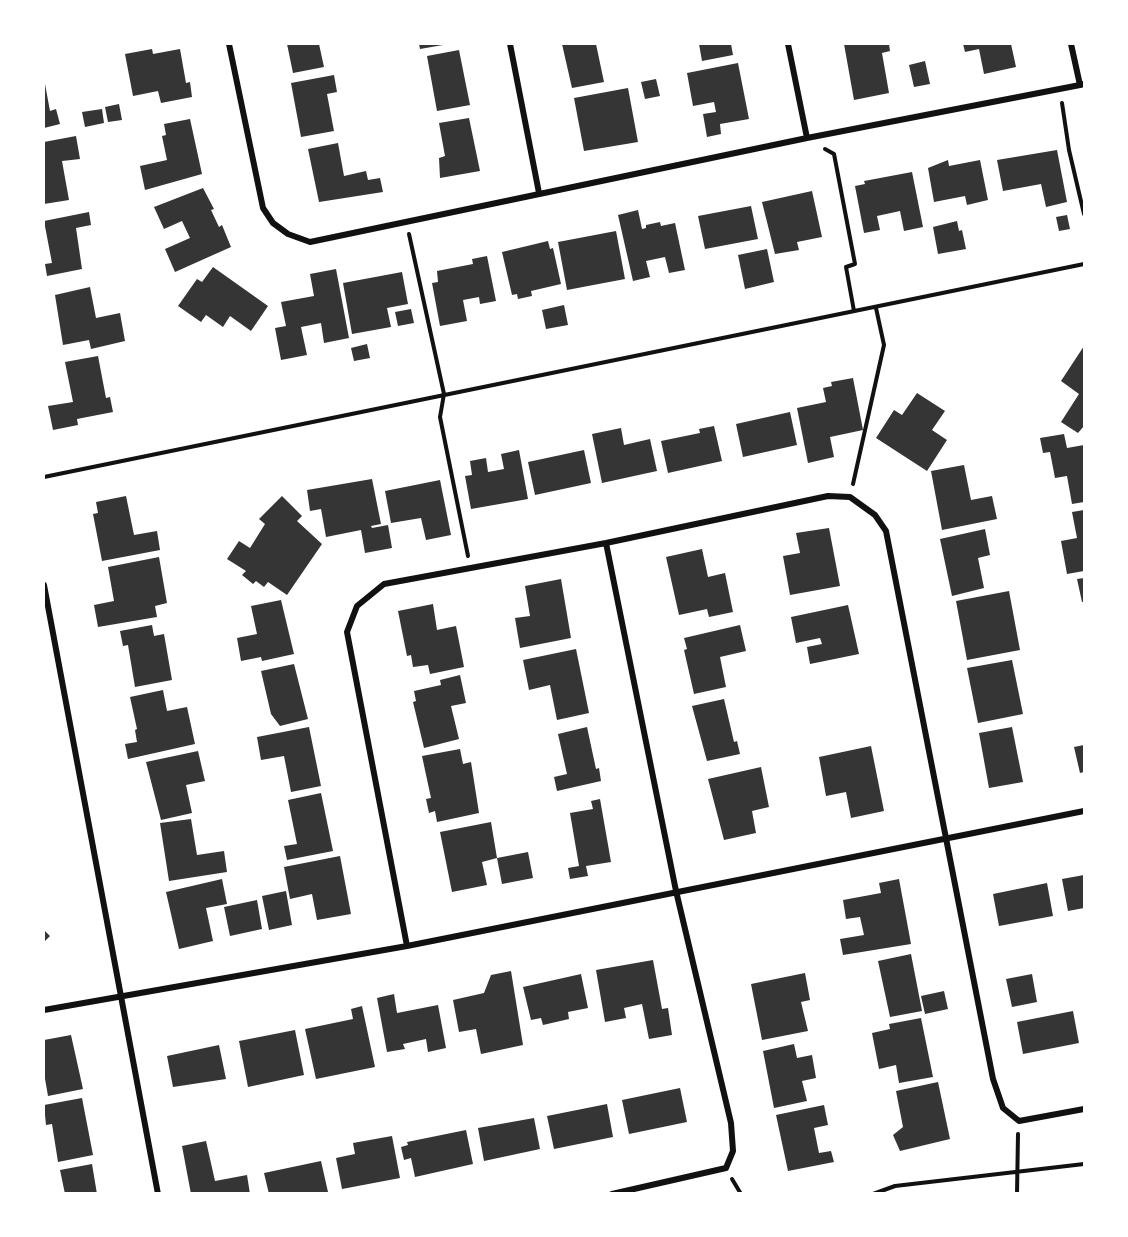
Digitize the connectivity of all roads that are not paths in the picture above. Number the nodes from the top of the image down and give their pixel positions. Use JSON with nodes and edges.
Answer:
{"nodes":[{"id":1,"x":229,"y":44,"type":"edge"},
{"id":2,"x":510,"y":44,"type":"edge"},
{"id":3,"x":788,"y":44,"type":"edge"},
{"id":4,"x":1071,"y":44,"type":"edge"},
{"id":5,"x":1082,"y":85,"type":"edge"},
{"id":6,"x":807,"y":138,"type":"junction"},
{"id":7,"x":539,"y":193,"type":"junction"},
{"id":8,"x":606,"y":543,"type":"junction"},
{"id":9,"x":44,"y":585,"type":"edge"},
{"id":10,"x":1084,"y":811,"type":"edge"},
{"id":11,"x":946,"y":841,"type":"junction"},
{"id":12,"x":676,"y":891,"type":"junction"},
{"id":13,"x":407,"y":946,"type":"junction"},
{"id":14,"x":121,"y":995,"type":"junction"},
{"id":15,"x":44,"y":1010,"type":"edge"},
{"id":16,"x":1084,"y":1109,"type":"edge"},
{"id":17,"x":158,"y":1194,"type":"edge"},
{"id":18,"x":612,"y":1194,"type":"edge"}],
"edges":[{"from":1,"to":7,"type":"street"},
{"from":2,"to":7,"type":"street"},
{"from":3,"to":6,"type":"street"},
{"from":4,"to":5,"type":"street"},
{"from":5,"to":6,"type":"street"},
{"from":6,"to":7,"type":"street"},
{"from":8,"to":11,"type":"street"},
{"from":8,"to":12,"type":"street"},
{"from":8,"to":13,"type":"street"},
{"from":9,"to":14,"type":"street"},
{"from":10,"to":11,"type":"street"},
{"from":11,"to":12,"type":"street"},
{"from":11,"to":16,"type":"street"},
{"from":12,"to":13,"type":"street"},
{"from":12,"to":18,"type":"street"},
{"from":13,"to":14,"type":"street"},
{"from":14,"to":15,"type":"street"},
{"from":14,"to":17,"type":"street"}]}
